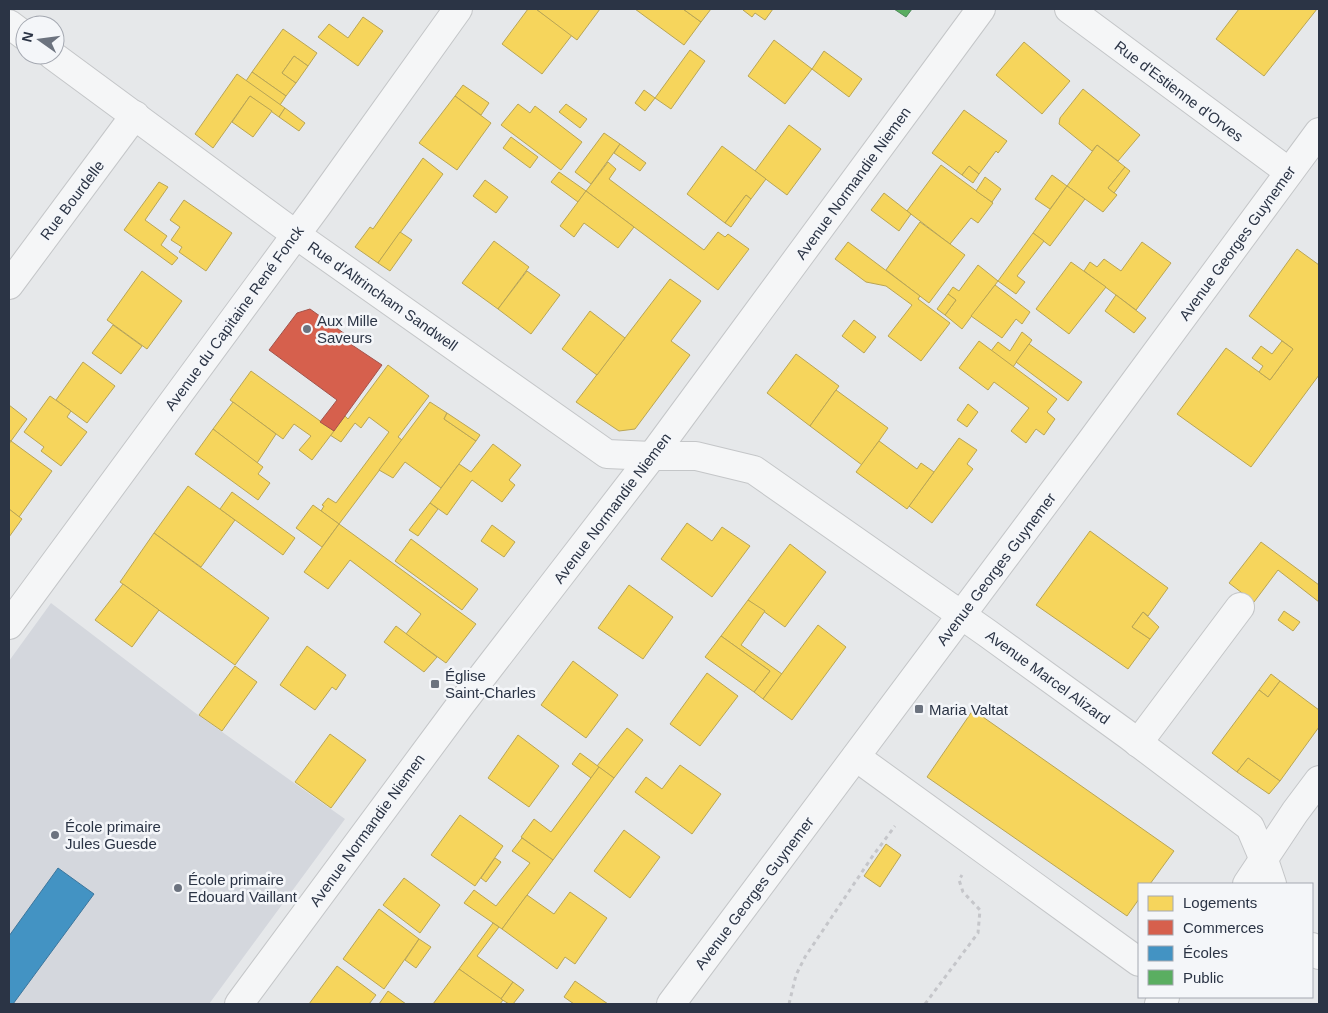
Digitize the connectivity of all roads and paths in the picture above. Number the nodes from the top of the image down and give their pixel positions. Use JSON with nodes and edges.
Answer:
{"nodes":[{"id":1,"x":458,"y":9,"type":"edge"},
{"id":2,"x":981,"y":9,"type":"edge"},
{"id":3,"x":1069,"y":9,"type":"edge"},
{"id":4,"x":65,"y":64,"type":"edge"},
{"id":5,"x":135,"y":115,"type":"junction"},
{"id":6,"x":1319,"y":132,"type":"edge"},
{"id":7,"x":1288,"y":172,"type":"junction"},
{"id":8,"x":295,"y":234,"type":"junction"},
{"id":9,"x":9,"y":285,"type":"edge"},
{"id":10,"x":652,"y":456,"type":"junction"},
{"id":11,"x":1240,"y":607,"type":"dead end"},
{"id":12,"x":962,"y":615,"type":"junction"},
{"id":13,"x":9,"y":625,"type":"edge"},
{"id":14,"x":1138,"y":743,"type":"junction"},
{"id":15,"x":856,"y":757,"type":"junction"},
{"id":16,"x":1319,"y":780,"type":"edge"},
{"id":17,"x":914,"y":800,"type":"junction"},
{"id":18,"x":977,"y":845,"type":"junction"},
{"id":19,"x":1268,"y":872,"type":"edge"},
{"id":20,"x":1249,"y":883,"type":"edge"},
{"id":21,"x":1138,"y":961,"type":"edge"},
{"id":22,"x":239,"y":1004,"type":"edge"},
{"id":23,"x":671,"y":1004,"type":"edge"},
{"id":24,"x":789,"y":1004,"type":"edge"},
{"id":25,"x":925,"y":1004,"type":"edge"}],
"edges":[{"from":1,"to":8,"type":"street","name":"Avenue du Capitaine René Fonck"},
{"from":2,"to":10,"type":"street","name":"Avenue Normandie Niemen"},
{"from":3,"to":7,"type":"street","name":"Rue d'Estienne d'Orves"},
{"from":4,"to":5,"type":"street","name":"Rue d'Altrincham Sandwell"},
{"from":5,"to":8,"type":"street","name":"Rue d'Altrincham Sandwell"},
{"from":5,"to":9,"type":"street","name":"Rue Bourdelle"},
{"from":6,"to":7,"type":"street","name":"Avenue Georges Guynemer"},
{"from":7,"to":12,"type":"street","name":"Avenue Georges Guynemer"},
{"from":8,"to":10,"type":"street","name":"Rue d'Altrincham Sandwell"},
{"from":8,"to":13,"type":"street","name":"Avenue du Capitaine René Fonck"},
{"from":10,"to":12,"type":"street","name":"Avenue Marcel Alizard"},
{"from":10,"to":22,"type":"street","name":"Avenue Normandie Niemen"},
{"from":11,"to":14,"type":"street"},
{"from":12,"to":14,"type":"street","name":"Avenue Marcel Alizard"},
{"from":12,"to":15,"type":"street","name":"Avenue Georges Guynemer"},
{"from":14,"to":19,"type":"street","name":"Avenue Marcel Alizard"},
{"from":15,"to":17,"type":"street"},
{"from":15,"to":23,"type":"street","name":"Avenue Georges Guynemer"},
{"from":16,"to":19,"type":"street"},
{"from":17,"to":18,"type":"street"},
{"from":17,"to":24,"type":"path"},
{"from":18,"to":21,"type":"street"},
{"from":18,"to":25,"type":"path"},
{"from":19,"to":20,"type":"street"}]}
